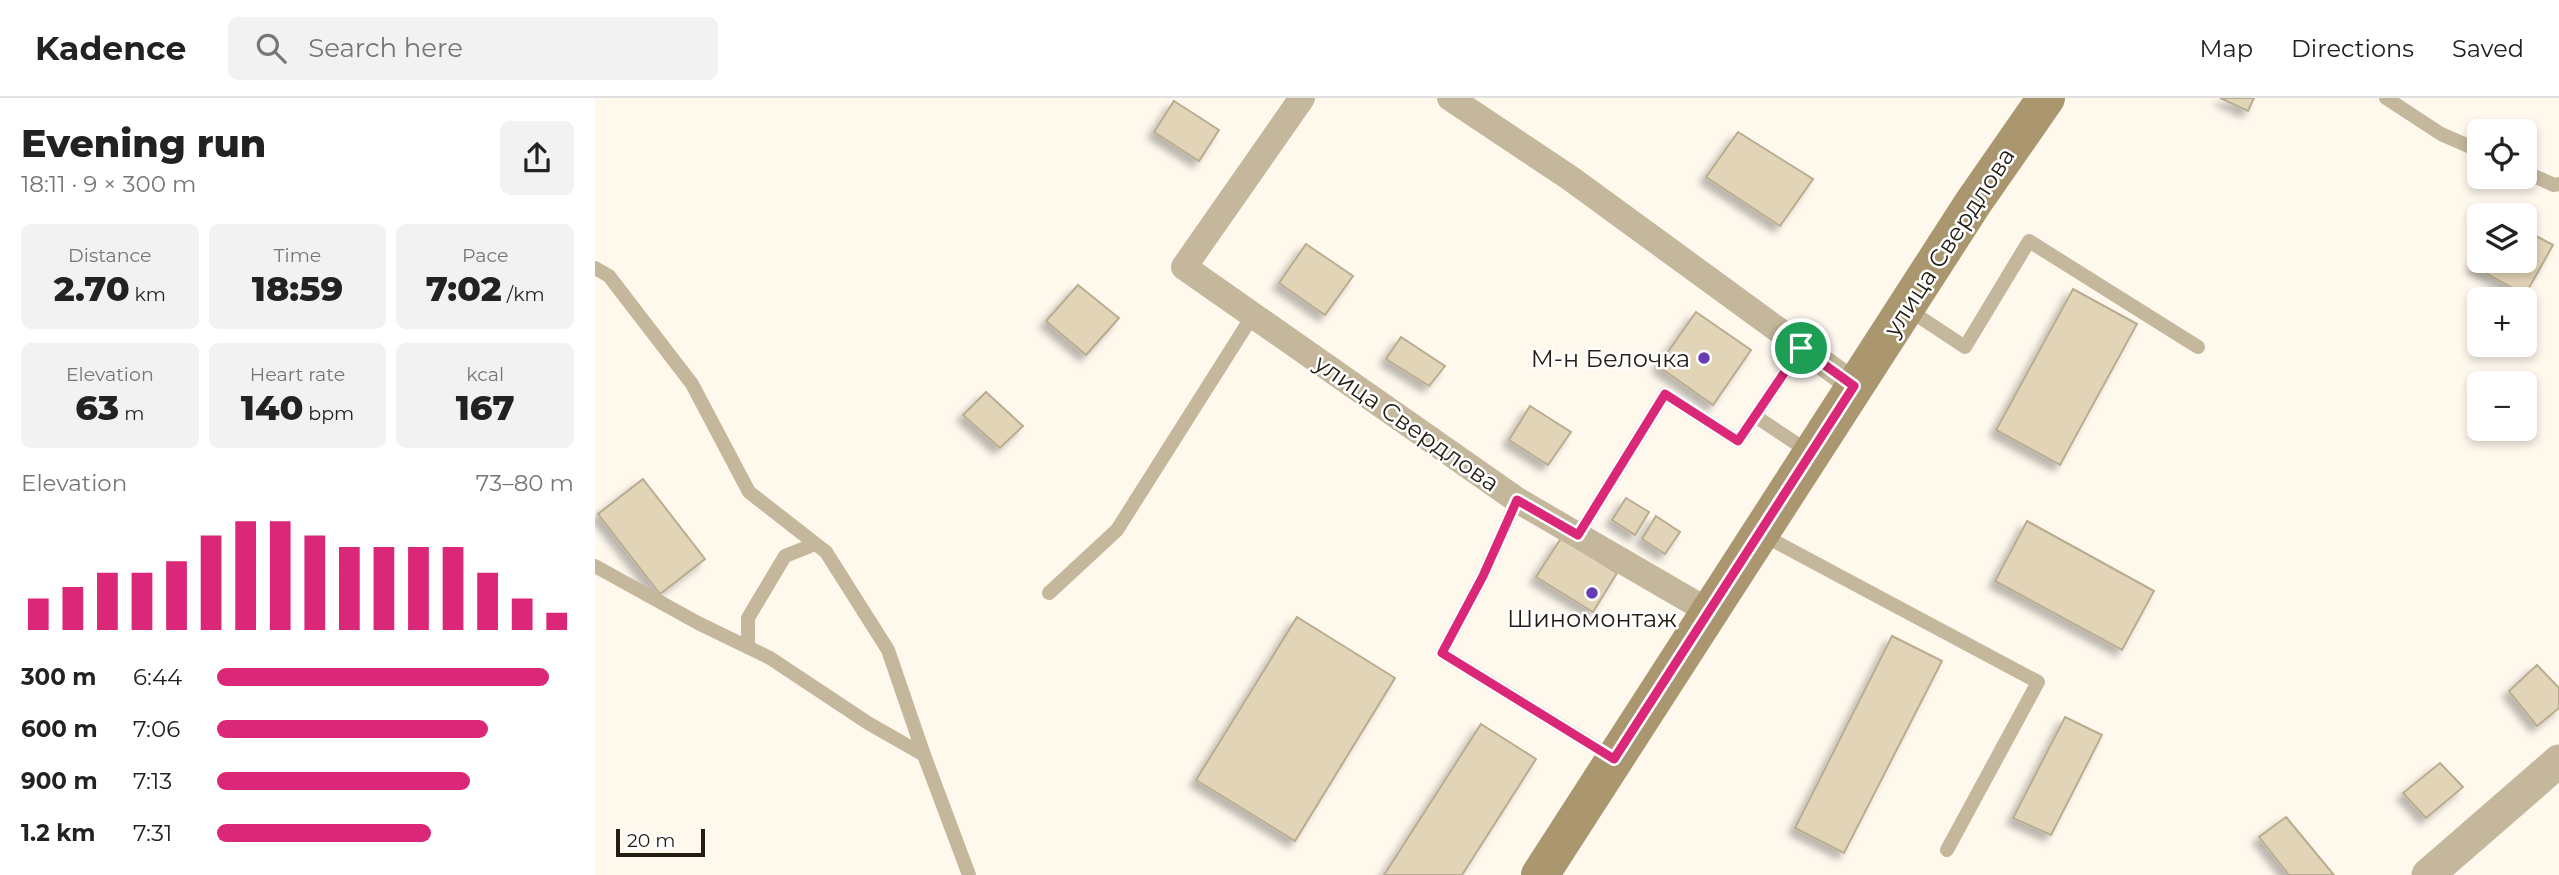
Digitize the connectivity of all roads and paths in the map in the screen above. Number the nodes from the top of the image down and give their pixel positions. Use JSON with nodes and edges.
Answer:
{"nodes":[{"id":1,"x":1302,"y":98,"type":"edge"},
{"id":2,"x":1450,"y":98,"type":"edge"},
{"id":3,"x":2046,"y":98,"type":"edge"},
{"id":4,"x":2386,"y":98,"type":"edge"},
{"id":5,"x":2467,"y":145,"type":"edge"},
{"id":6,"x":2537,"y":178,"type":"edge"},
{"id":7,"x":2559,"y":184,"type":"edge"},
{"id":8,"x":595,"y":268,"type":"edge"},
{"id":9,"x":1905,"y":307,"type":"junction"},
{"id":10,"x":1252,"y":315,"type":"junction"},
{"id":11,"x":2198,"y":347,"type":"dead end"},
{"id":12,"x":1801,"y":348,"type":"junction"},
{"id":13,"x":1854,"y":386,"type":"junction"},
{"id":14,"x":1755,"y":416,"type":"junction"},
{"id":15,"x":1811,"y":453,"type":"junction"},
{"id":16,"x":1517,"y":500,"type":"junction"},
{"id":17,"x":1760,"y":534,"type":"junction"},
{"id":18,"x":1578,"y":535,"type":"junction"},
{"id":19,"x":815,"y":544,"type":"junction"},
{"id":20,"x":595,"y":566,"type":"edge"},
{"id":21,"x":1049,"y":593,"type":"dead end"},
{"id":22,"x":1709,"y":611,"type":"junction"},
{"id":23,"x":748,"y":647,"type":"junction"},
{"id":24,"x":925,"y":755,"type":"junction"},
{"id":25,"x":1614,"y":759,"type":"junction"},
{"id":26,"x":2559,"y":761,"type":"edge"},
{"id":27,"x":1947,"y":850,"type":"dead end"},
{"id":28,"x":969,"y":875,"type":"edge"},
{"id":29,"x":1540,"y":875,"type":"edge"},
{"id":30,"x":2428,"y":875,"type":"edge"}],
"edges":[{"from":1,"to":10,"type":"street","name":"улица Свердлова"},
{"from":2,"to":12,"type":"street"},
{"from":3,"to":9,"type":"main road","name":"улица Свердлова"},
{"from":4,"to":5,"type":"lane"},
{"from":6,"to":7,"type":"lane"},
{"from":8,"to":19,"type":"lane"},
{"from":9,"to":11,"type":"lane"},
{"from":9,"to":13,"type":"main road","name":"улица Свердлова"},
{"from":10,"to":16,"type":"street","name":"улица Свердлова"},
{"from":10,"to":21,"type":"lane"},
{"from":12,"to":13,"type":"street"},
{"from":12,"to":14,"type":"lane"},
{"from":13,"to":15,"type":"main road","name":"улица Свердлова"},
{"from":14,"to":15,"type":"lane"},
{"from":14,"to":18,"type":"lane"},
{"from":15,"to":17,"type":"main road","name":"улица Свердлова"},
{"from":16,"to":18,"type":"street","name":"улица Свердлова"},
{"from":16,"to":25,"type":"lane"},
{"from":17,"to":22,"type":"main road","name":"улица Свердлова"},
{"from":17,"to":27,"type":"lane"},
{"from":18,"to":22,"type":"street","name":"улица Свердлова"},
{"from":19,"to":23,"type":"lane"},
{"from":19,"to":24,"type":"lane"},
{"from":20,"to":23,"type":"lane"},
{"from":22,"to":25,"type":"main road","name":"улица Свердлова"},
{"from":23,"to":24,"type":"lane"},
{"from":24,"to":28,"type":"lane"},
{"from":25,"to":29,"type":"main road","name":"улица Свердлова"},
{"from":26,"to":30,"type":"street"}]}
